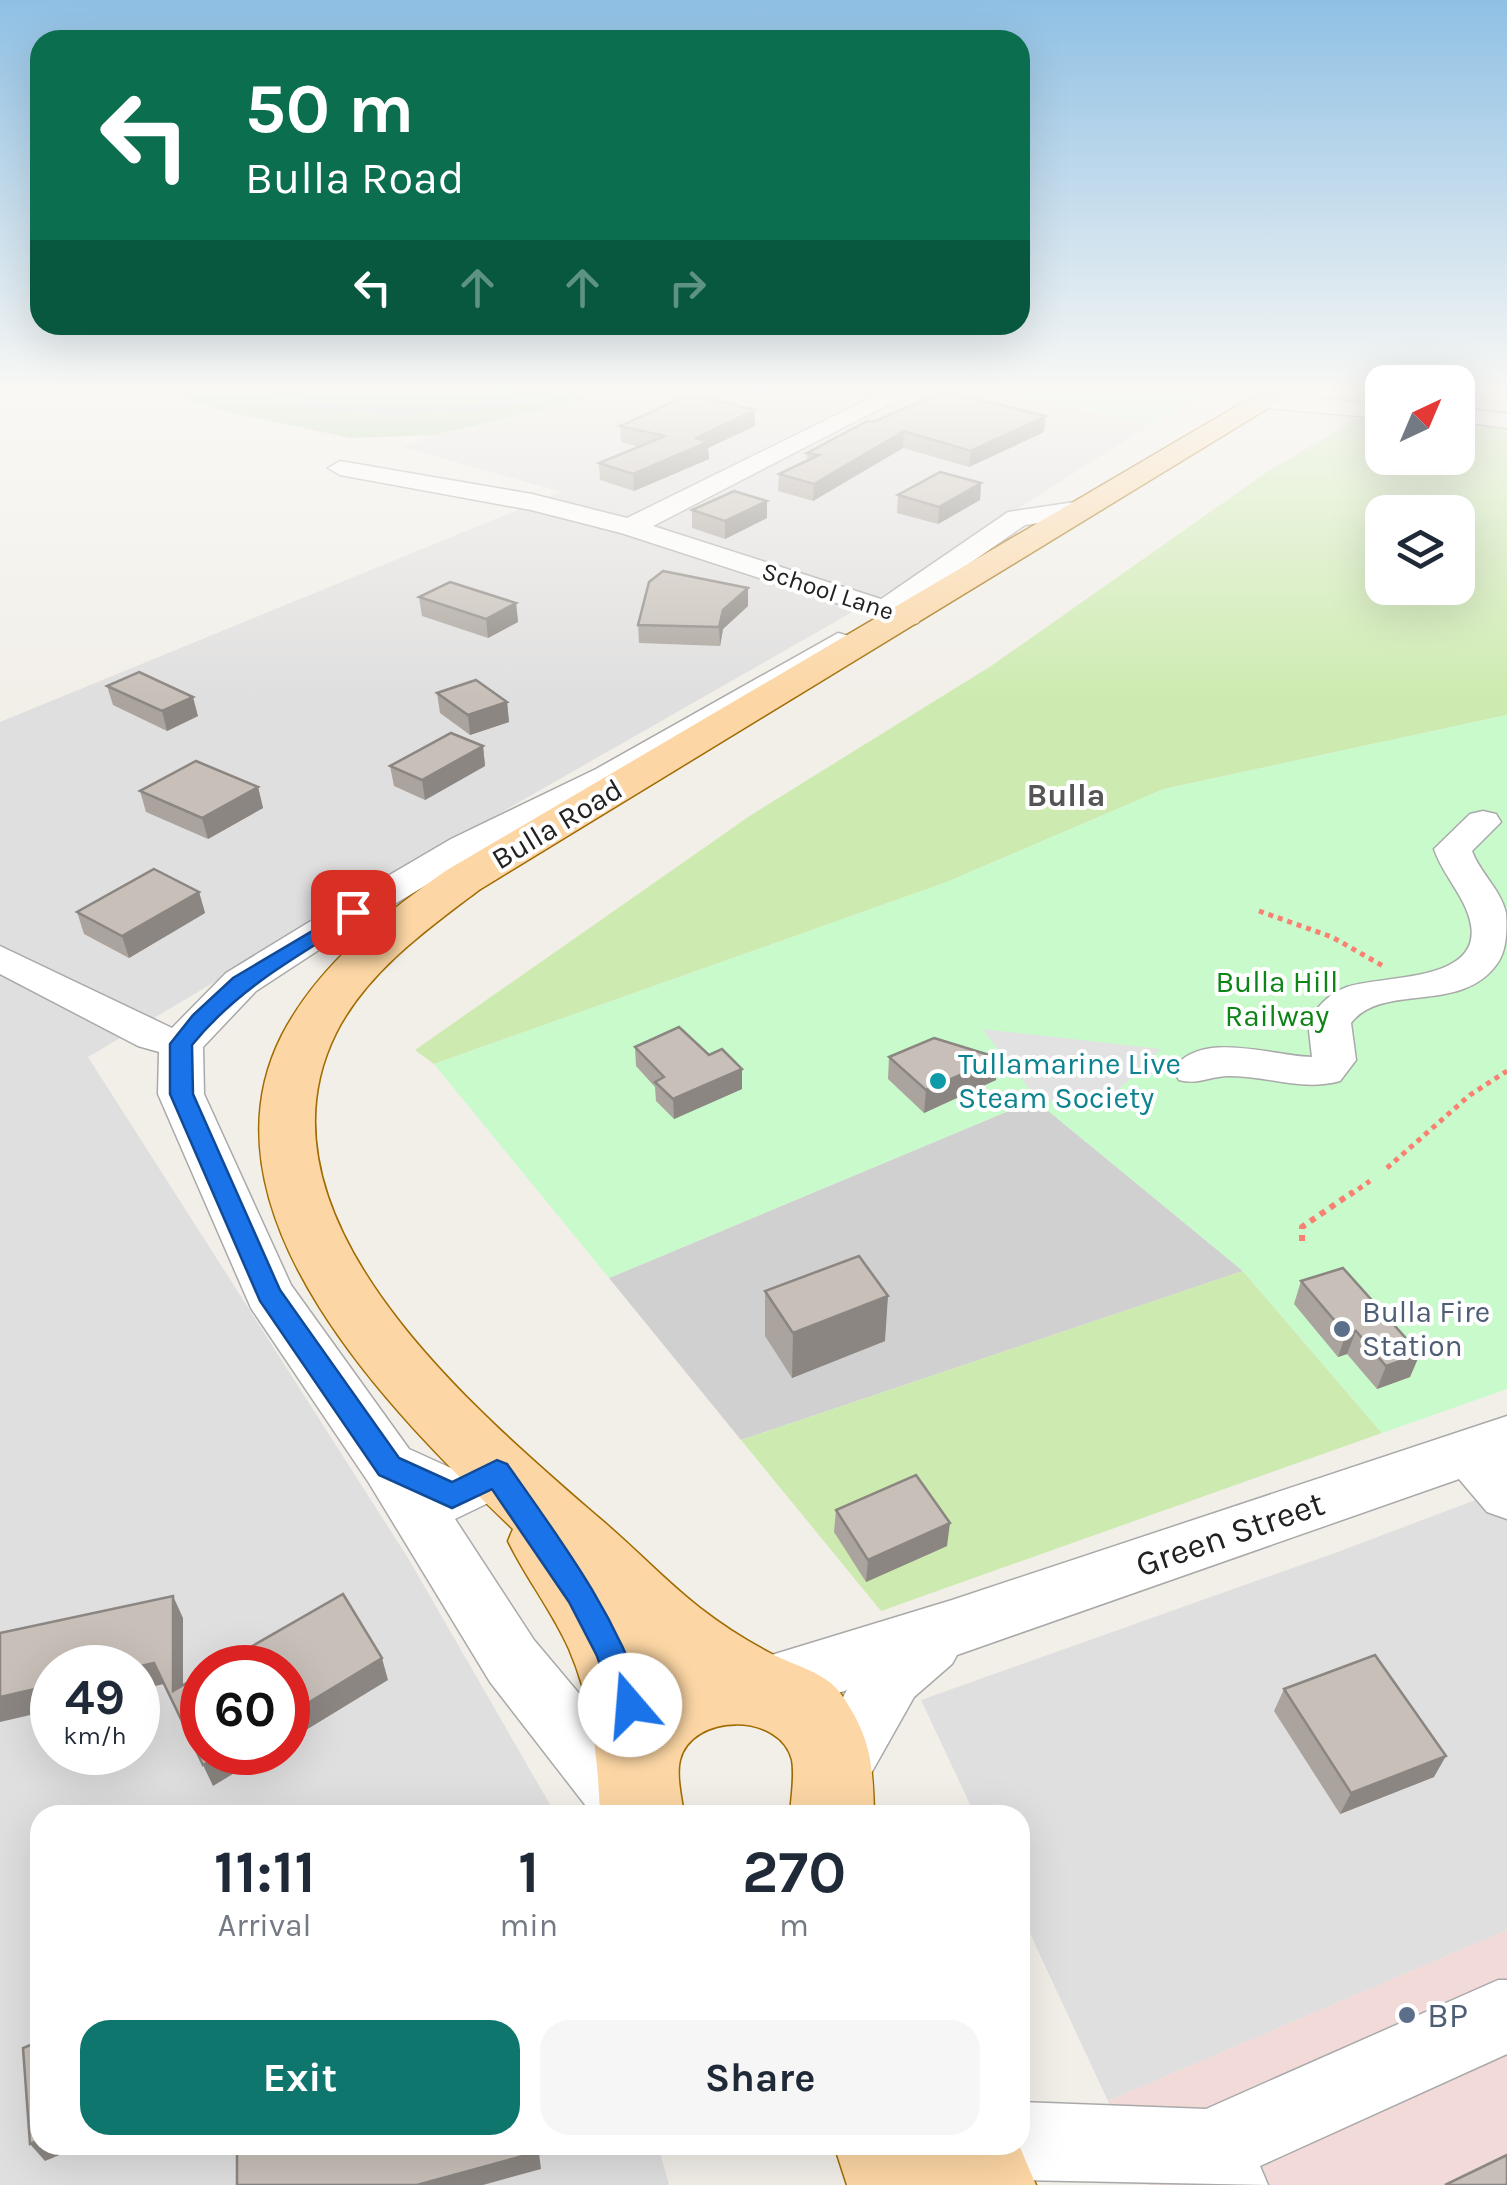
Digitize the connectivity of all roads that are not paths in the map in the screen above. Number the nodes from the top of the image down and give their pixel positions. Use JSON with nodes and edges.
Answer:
{"nodes":[{"id":1,"x":492,"y":495,"type":"edge"},
{"id":2,"x":690,"y":495,"type":"edge"},
{"id":3,"x":1110,"y":495,"type":"edge"},
{"id":4,"x":1088,"y":508,"type":"junction"},
{"id":5,"x":630,"y":526,"type":"junction"},
{"id":6,"x":894,"y":613,"type":"junction"},
{"id":7,"x":1483,"y":822,"type":"dead end"},
{"id":8,"x":0,"y":958,"type":"edge"},
{"id":9,"x":180,"y":1044,"type":"junction"},
{"id":10,"x":1195,"y":1070,"type":"dead end"},
{"id":11,"x":1495,"y":1462,"type":"edge"},
{"id":12,"x":389,"y":1466,"type":"junction"},
{"id":13,"x":497,"y":1472,"type":"junction"},
{"id":14,"x":952,"y":1628,"type":"junction"},
{"id":15,"x":759,"y":1686,"type":"junction"},
{"id":16,"x":639,"y":1797,"type":"edge"},
{"id":17,"x":837,"y":1798,"type":"edge"},
{"id":18,"x":1507,"y":2017,"type":"edge"},
{"id":19,"x":1030,"y":2143,"type":"edge"},
{"id":20,"x":886,"y":2155,"type":"edge"},
{"id":21,"x":974,"y":2155,"type":"edge"},
{"id":22,"x":1218,"y":2167,"type":"edge"},
{"id":23,"x":896,"y":2185,"type":"edge"},
{"id":24,"x":987,"y":2185,"type":"edge"}],
"edges":[{"from":1,"to":5,"type":"street","name":"School Lane"},
{"from":2,"to":5,"type":"street"},
{"from":3,"to":4,"type":"main road","name":"Bulla Road"},
{"from":4,"to":6,"type":"main road","name":"Bulla Road"},
{"from":4,"to":6,"type":"street"},
{"from":5,"to":6,"type":"street","name":"School Lane"},
{"from":6,"to":9,"type":"street","name":"Bulla Road"},
{"from":6,"to":13,"type":"main road","name":"Bulla Road"},
{"from":7,"to":10,"type":"street"},
{"from":8,"to":9,"type":"street"},
{"from":9,"to":12,"type":"street"},
{"from":11,"to":14,"type":"street","name":"Green Street"},
{"from":12,"to":13,"type":"street"},
{"from":12,"to":16,"type":"street"},
{"from":13,"to":15,"type":"main road","name":"Bulla Road"},
{"from":13,"to":16,"type":"main road","name":"Bulla Road"},
{"from":14,"to":15,"type":"street","name":"Green Street"},
{"from":14,"to":17,"type":"street","name":"Green Street"},
{"from":15,"to":16,"type":"main road"},
{"from":15,"to":17,"type":"main road","name":"Bulla Road"},
{"from":18,"to":22,"type":"street"},
{"from":19,"to":22,"type":"street"},
{"from":20,"to":23,"type":"main road"},
{"from":21,"to":24,"type":"main road"}]}
